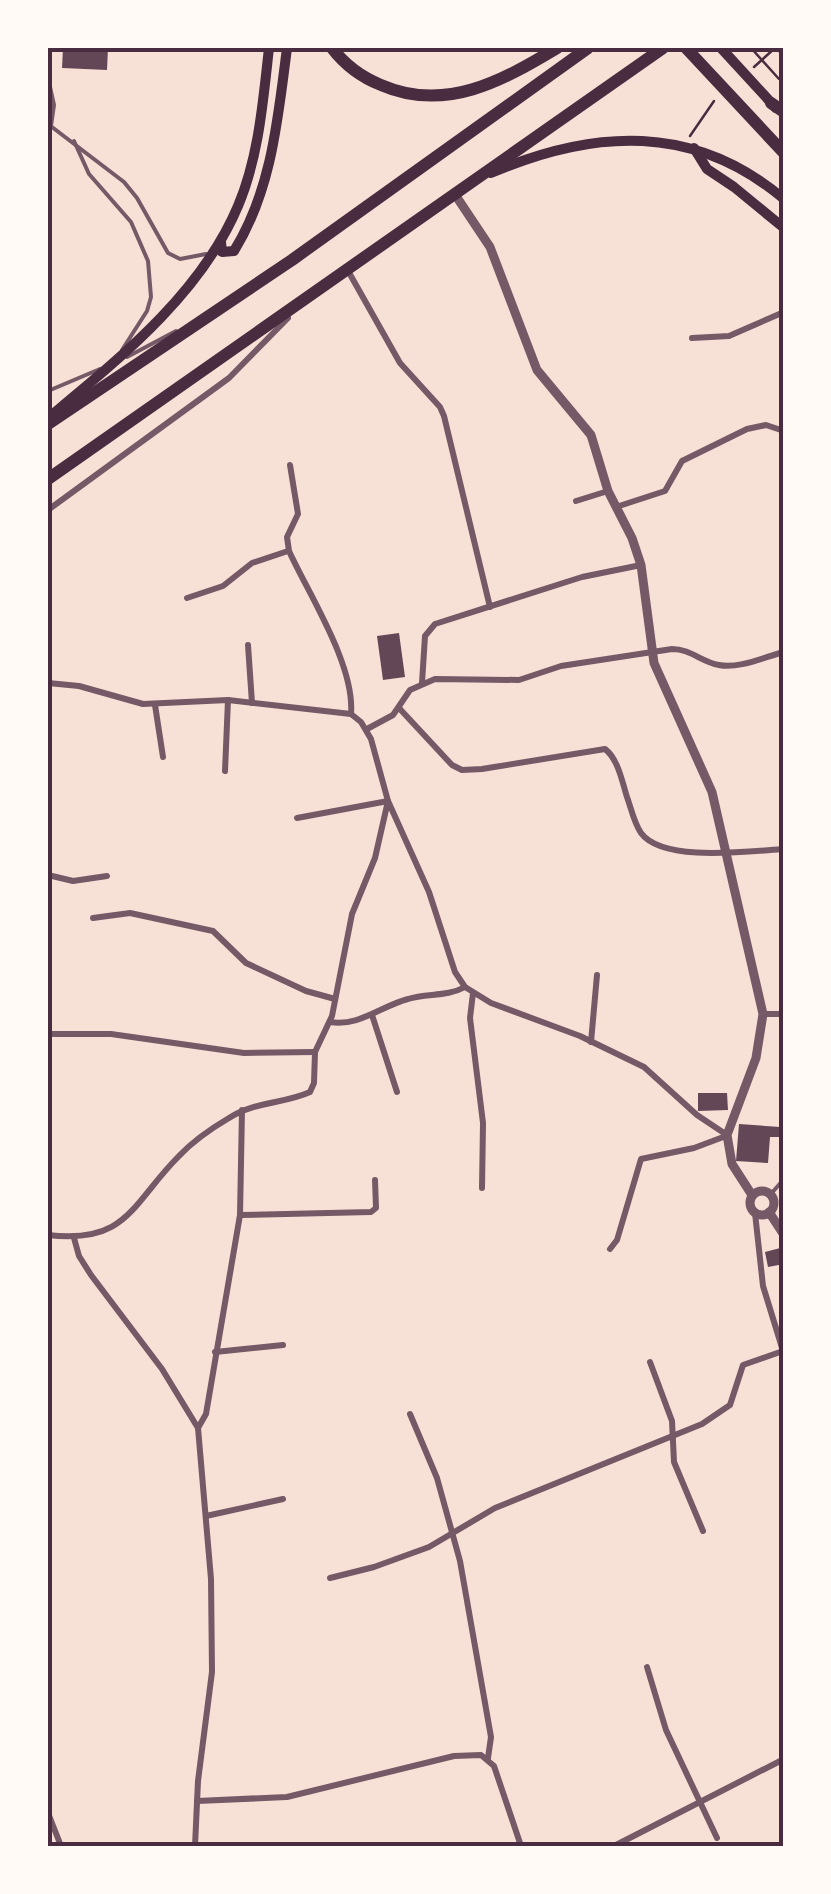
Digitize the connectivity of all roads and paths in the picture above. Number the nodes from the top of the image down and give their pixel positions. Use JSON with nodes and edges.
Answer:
{"nodes":[{"id":1,"x":270,"y":48,"type":"edge"},
{"id":2,"x":287,"y":48,"type":"edge"},
{"id":3,"x":332,"y":48,"type":"edge"},
{"id":4,"x":557,"y":48,"type":"edge"},
{"id":5,"x":588,"y":48,"type":"edge"},
{"id":6,"x":662,"y":48,"type":"edge"},
{"id":7,"x":678,"y":48,"type":"edge"},
{"id":8,"x":686,"y":48,"type":"edge"},
{"id":9,"x":721,"y":48,"type":"edge"},
{"id":10,"x":751,"y":48,"type":"edge"},
{"id":11,"x":775,"y":48,"type":"edge"},
{"id":12,"x":784,"y":55,"type":"edge"},
{"id":13,"x":784,"y":75,"type":"edge"},
{"id":14,"x":48,"y":78,"type":"edge"},
{"id":15,"x":601,"y":91,"type":"junction"},
{"id":16,"x":771,"y":103,"type":"joint"},
{"id":17,"x":784,"y":114,"type":"edge"},
{"id":18,"x":49,"y":125,"type":"edge"},
{"id":19,"x":74,"y":141,"type":"junction"},
{"id":20,"x":694,"y":148,"type":"junction"},
{"id":21,"x":784,"y":153,"type":"edge"},
{"id":22,"x":467,"y":184,"type":"junction"},
{"id":23,"x":454,"y":192,"type":"junction"},
{"id":24,"x":784,"y":200,"type":"edge"},
{"id":25,"x":784,"y":228,"type":"edge"},
{"id":26,"x":222,"y":236,"type":"junction"},
{"id":27,"x":213,"y":250,"type":"junction"},
{"id":28,"x":347,"y":269,"type":"junction"},
{"id":29,"x":310,"y":294,"type":"junction"},
{"id":30,"x":211,"y":312,"type":"junction"},
{"id":31,"x":784,"y":312,"type":"edge"},
{"id":32,"x":692,"y":338,"type":"dead end"},
{"id":33,"x":112,"y":365,"type":"junction"},
{"id":34,"x":48,"y":390,"type":"edge"},
{"id":35,"x":48,"y":421,"type":"edge"},
{"id":36,"x":784,"y":432,"type":"edge"},
{"id":37,"x":290,"y":465,"type":"dead end"},
{"id":38,"x":48,"y":480,"type":"edge"},
{"id":39,"x":608,"y":491,"type":"junction"},
{"id":40,"x":576,"y":501,"type":"dead end"},
{"id":41,"x":616,"y":507,"type":"junction"},
{"id":42,"x":48,"y":510,"type":"edge"},
{"id":43,"x":289,"y":551,"type":"junction"},
{"id":44,"x":641,"y":565,"type":"junction"},
{"id":45,"x":187,"y":598,"type":"dead end"},
{"id":46,"x":490,"y":607,"type":"junction"},
{"id":47,"x":248,"y":645,"type":"dead end"},
{"id":48,"x":651,"y":652,"type":"junction"},
{"id":49,"x":784,"y":652,"type":"edge"},
{"id":50,"x":48,"y":683,"type":"edge"},
{"id":51,"x":422,"y":683,"type":"junction"},
{"id":52,"x":228,"y":700,"type":"junction"},
{"id":53,"x":252,"y":703,"type":"junction"},
{"id":54,"x":155,"y":705,"type":"junction"},
{"id":55,"x":398,"y":708,"type":"junction"},
{"id":56,"x":351,"y":714,"type":"junction"},
{"id":57,"x":367,"y":729,"type":"junction"},
{"id":58,"x":163,"y":756,"type":"dead end"},
{"id":59,"x":225,"y":771,"type":"dead end"},
{"id":60,"x":388,"y":801,"type":"junction"},
{"id":61,"x":296,"y":818,"type":"dead end"},
{"id":62,"x":784,"y":849,"type":"edge"},
{"id":63,"x":728,"y":853,"type":"junction"},
{"id":64,"x":48,"y":875,"type":"edge"},
{"id":65,"x":107,"y":876,"type":"dead end"},
{"id":66,"x":92,"y":918,"type":"dead end"},
{"id":67,"x":596,"y":975,"type":"dead end"},
{"id":68,"x":465,"y":987,"type":"junction"},
{"id":69,"x":473,"y":993,"type":"junction"},
{"id":70,"x":334,"y":998,"type":"junction"},
{"id":71,"x":372,"y":1014,"type":"junction"},
{"id":72,"x":762,"y":1014,"type":"junction"},
{"id":73,"x":784,"y":1014,"type":"edge"},
{"id":74,"x":330,"y":1022,"type":"junction"},
{"id":75,"x":48,"y":1034,"type":"edge"},
{"id":76,"x":592,"y":1042,"type":"junction"},
{"id":77,"x":315,"y":1052,"type":"junction"},
{"id":78,"x":397,"y":1092,"type":"dead end"},
{"id":79,"x":242,"y":1110,"type":"junction"},
{"id":80,"x":727,"y":1136,"type":"junction"},
{"id":81,"x":375,"y":1180,"type":"dead end"},
{"id":82,"x":784,"y":1180,"type":"edge"},
{"id":83,"x":482,"y":1188,"type":"dead end"},
{"id":84,"x":770,"y":1194,"type":"junction"},
{"id":85,"x":752,"y":1195,"type":"junction"},
{"id":86,"x":769,"y":1212,"type":"junction"},
{"id":87,"x":755,"y":1213,"type":"junction"},
{"id":88,"x":240,"y":1215,"type":"junction"},
{"id":89,"x":48,"y":1235,"type":"edge"},
{"id":90,"x":784,"y":1235,"type":"edge"},
{"id":91,"x":74,"y":1238,"type":"junction"},
{"id":92,"x":610,"y":1249,"type":"dead end"},
{"id":93,"x":283,"y":1345,"type":"dead end"},
{"id":94,"x":215,"y":1352,"type":"junction"},
{"id":95,"x":783,"y":1352,"type":"edge"},
{"id":96,"x":650,"y":1362,"type":"dead end"},
{"id":97,"x":410,"y":1414,"type":"dead end"},
{"id":98,"x":198,"y":1428,"type":"junction"},
{"id":99,"x":672,"y":1436,"type":"junction"},
{"id":100,"x":284,"y":1499,"type":"dead end"},
{"id":101,"x":206,"y":1516,"type":"junction"},
{"id":102,"x":703,"y":1531,"type":"dead end"},
{"id":103,"x":452,"y":1536,"type":"junction"},
{"id":104,"x":330,"y":1578,"type":"dead end"},
{"id":105,"x":647,"y":1667,"type":"dead end"},
{"id":106,"x":488,"y":1758,"type":"junction"},
{"id":107,"x":784,"y":1760,"type":"edge"},
{"id":108,"x":197,"y":1802,"type":"junction"},
{"id":109,"x":702,"y":1802,"type":"junction"},
{"id":110,"x":48,"y":1813,"type":"edge"},
{"id":111,"x":717,"y":1838,"type":"dead end"},
{"id":112,"x":61,"y":1846,"type":"edge"},
{"id":113,"x":195,"y":1846,"type":"edge"},
{"id":114,"x":521,"y":1846,"type":"edge"},
{"id":115,"x":614,"y":1846,"type":"edge"}],
"edges":[{"from":1,"to":26,"type":"main road"},
{"from":2,"to":26,"type":"main road"},
{"from":3,"to":4,"type":"highway"},
{"from":5,"to":30,"type":"highway"},
{"from":6,"to":15,"type":"highway"},
{"from":7,"to":15,"type":"highway"},
{"from":8,"to":21,"type":"highway"},
{"from":9,"to":16,"type":"main road"},
{"from":10,"to":13,"type":"path"},
{"from":11,"to":12,"type":"path"},
{"from":14,"to":18,"type":"lane"},
{"from":15,"to":22,"type":"highway"},
{"from":16,"to":17,"type":"highway"},
{"from":18,"to":19,"type":"lane"},
{"from":19,"to":27,"type":"lane"},
{"from":19,"to":33,"type":"lane"},
{"from":20,"to":22,"type":"main road"},
{"from":20,"to":24,"type":"main road"},
{"from":20,"to":25,"type":"main road"},
{"from":22,"to":23,"type":"highway"},
{"from":23,"to":28,"type":"highway"},
{"from":23,"to":39,"type":"street"},
{"from":26,"to":27,"type":"main road"},
{"from":27,"to":33,"type":"main road"},
{"from":28,"to":29,"type":"highway"},
{"from":28,"to":46,"type":"street"},
{"from":29,"to":38,"type":"highway"},
{"from":29,"to":42,"type":"street"},
{"from":30,"to":33,"type":"lane"},
{"from":30,"to":35,"type":"highway"},
{"from":31,"to":32,"type":"street"},
{"from":33,"to":34,"type":"lane"},
{"from":33,"to":35,"type":"main road"},
{"from":36,"to":41,"type":"street"},
{"from":37,"to":43,"type":"street"},
{"from":39,"to":40,"type":"street"},
{"from":39,"to":41,"type":"street"},
{"from":41,"to":44,"type":"street"},
{"from":43,"to":45,"type":"street"},
{"from":43,"to":56,"type":"street"},
{"from":44,"to":46,"type":"street"},
{"from":44,"to":48,"type":"street"},
{"from":46,"to":51,"type":"street"},
{"from":47,"to":53,"type":"street"},
{"from":48,"to":49,"type":"street"},
{"from":48,"to":51,"type":"street"},
{"from":48,"to":63,"type":"street"},
{"from":50,"to":54,"type":"street"},
{"from":51,"to":55,"type":"street"},
{"from":52,"to":53,"type":"street"},
{"from":52,"to":54,"type":"street"},
{"from":52,"to":59,"type":"street"},
{"from":53,"to":56,"type":"street"},
{"from":54,"to":58,"type":"street"},
{"from":55,"to":57,"type":"street"},
{"from":55,"to":63,"type":"street"},
{"from":56,"to":57,"type":"street"},
{"from":57,"to":60,"type":"street"},
{"from":60,"to":61,"type":"street"},
{"from":60,"to":68,"type":"street"},
{"from":60,"to":70,"type":"street"},
{"from":62,"to":63,"type":"street"},
{"from":63,"to":72,"type":"street"},
{"from":64,"to":65,"type":"street"},
{"from":66,"to":70,"type":"street"},
{"from":67,"to":76,"type":"street"},
{"from":68,"to":69,"type":"street"},
{"from":68,"to":71,"type":"street"},
{"from":69,"to":76,"type":"street"},
{"from":69,"to":83,"type":"street"},
{"from":70,"to":74,"type":"street"},
{"from":71,"to":74,"type":"street"},
{"from":71,"to":78,"type":"street"},
{"from":72,"to":73,"type":"street"},
{"from":72,"to":80,"type":"street"},
{"from":74,"to":77,"type":"street"},
{"from":75,"to":77,"type":"street"},
{"from":76,"to":80,"type":"street"},
{"from":77,"to":79,"type":"street"},
{"from":79,"to":88,"type":"street"},
{"from":79,"to":91,"type":"street"},
{"from":80,"to":85,"type":"street"},
{"from":80,"to":92,"type":"street"},
{"from":81,"to":88,"type":"street"},
{"from":82,"to":84,"type":"lane"},
{"from":84,"to":85,"type":"street"},
{"from":84,"to":86,"type":"street"},
{"from":85,"to":87,"type":"street"},
{"from":86,"to":87,"type":"street"},
{"from":86,"to":90,"type":"street"},
{"from":87,"to":95,"type":"street"},
{"from":88,"to":94,"type":"street"},
{"from":89,"to":91,"type":"street"},
{"from":91,"to":98,"type":"street"},
{"from":93,"to":94,"type":"street"},
{"from":94,"to":98,"type":"street"},
{"from":95,"to":99,"type":"street"},
{"from":96,"to":99,"type":"street"},
{"from":97,"to":103,"type":"street"},
{"from":98,"to":101,"type":"street"},
{"from":99,"to":102,"type":"street"},
{"from":99,"to":103,"type":"street"},
{"from":100,"to":101,"type":"street"},
{"from":101,"to":108,"type":"street"},
{"from":103,"to":104,"type":"street"},
{"from":103,"to":106,"type":"street"},
{"from":105,"to":109,"type":"street"},
{"from":106,"to":108,"type":"street"},
{"from":106,"to":114,"type":"street"},
{"from":107,"to":109,"type":"street"},
{"from":108,"to":113,"type":"street"},
{"from":109,"to":111,"type":"street"},
{"from":109,"to":115,"type":"street"},
{"from":110,"to":112,"type":"street"}]}
